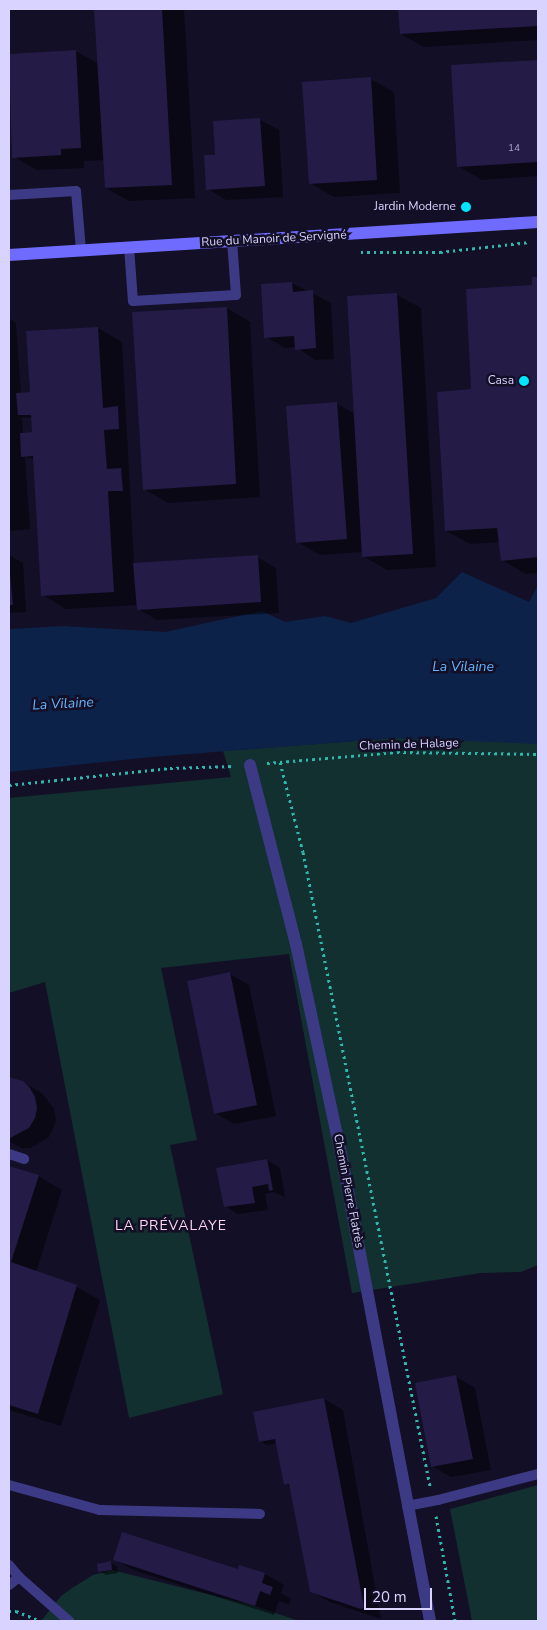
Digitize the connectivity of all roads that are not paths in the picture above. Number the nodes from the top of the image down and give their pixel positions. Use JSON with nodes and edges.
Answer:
{"nodes":[{"id":1,"x":9,"y":195,"type":"edge"},
{"id":2,"x":538,"y":222,"type":"edge"},
{"id":3,"x":232,"y":241,"type":"junction"},
{"id":4,"x":129,"y":247,"type":"junction"},
{"id":5,"x":81,"y":250,"type":"junction"},
{"id":6,"x":9,"y":254,"type":"edge"},
{"id":7,"x":250,"y":765,"type":"road end"},
{"id":8,"x":9,"y":1154,"type":"edge"},
{"id":9,"x":24,"y":1160,"type":"dead end"},
{"id":10,"x":538,"y":1474,"type":"edge"},
{"id":11,"x":9,"y":1485,"type":"edge"},
{"id":12,"x":407,"y":1506,"type":"junction"},
{"id":13,"x":260,"y":1514,"type":"dead end"},
{"id":14,"x":9,"y":1565,"type":"edge"},
{"id":15,"x":19,"y":1577,"type":"junction"},
{"id":16,"x":9,"y":1585,"type":"edge"},
{"id":17,"x":69,"y":1621,"type":"edge"},
{"id":18,"x":430,"y":1621,"type":"edge"}],
"edges":[{"from":1,"to":5,"type":"lane"},
{"from":2,"to":3,"type":"street","name":"Rue du Manoir de Servigné"},
{"from":3,"to":4,"type":"street","name":"Rue du Manoir de Servigné"},
{"from":3,"to":4,"type":"lane"},
{"from":4,"to":5,"type":"street","name":"Rue du Manoir de Servigné"},
{"from":5,"to":6,"type":"street","name":"Rue du Manoir de Servigné"},
{"from":7,"to":12,"type":"street","name":"Chemin Pierre Flatrès"},
{"from":8,"to":9,"type":"lane"},
{"from":10,"to":12,"type":"lane"},
{"from":11,"to":13,"type":"lane"},
{"from":12,"to":18,"type":"street","name":"Chemin Pierre Flatrès"},
{"from":14,"to":15,"type":"lane"},
{"from":15,"to":16,"type":"lane"},
{"from":15,"to":17,"type":"lane"}]}
